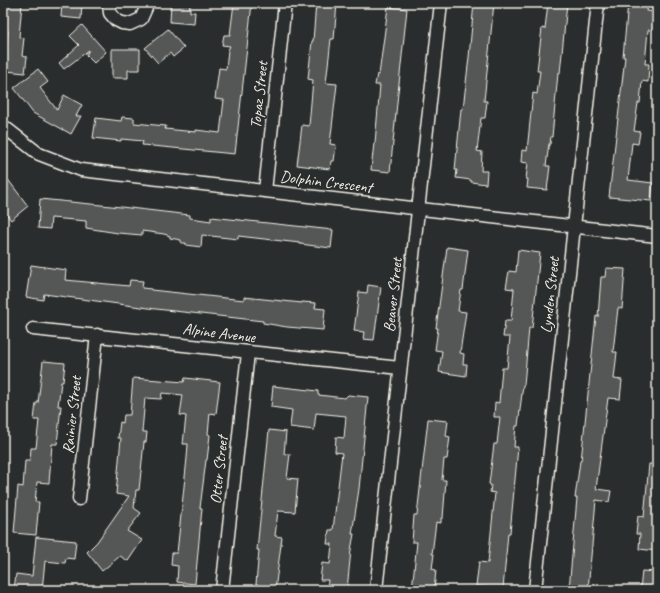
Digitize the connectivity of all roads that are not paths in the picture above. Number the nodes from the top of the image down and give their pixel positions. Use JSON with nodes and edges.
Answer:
{"nodes":[{"id":1,"x":109,"y":3,"type":"edge"},
{"id":2,"x":146,"y":3,"type":"edge"},
{"id":3,"x":285,"y":3,"type":"edge"},
{"id":4,"x":441,"y":3,"type":"edge"},
{"id":5,"x":598,"y":3,"type":"edge"},
{"id":6,"x":3,"y":126,"type":"edge"},
{"id":7,"x":265,"y":190,"type":"junction"},
{"id":8,"x":418,"y":210,"type":"junction"},
{"id":9,"x":574,"y":227,"type":"junction"},
{"id":10,"x":657,"y":236,"type":"edge"},
{"id":11,"x":33,"y":329,"type":"dead end"},
{"id":12,"x":97,"y":335,"type":"junction"},
{"id":13,"x":248,"y":353,"type":"junction"},
{"id":14,"x":400,"y":368,"type":"junction"},
{"id":15,"x":79,"y":499,"type":"dead end"},
{"id":16,"x":222,"y":590,"type":"edge"},
{"id":17,"x":376,"y":590,"type":"edge"},
{"id":18,"x":534,"y":590,"type":"edge"}],
"edges":[{"from":1,"to":2,"type":"street"},
{"from":3,"to":7,"type":"street","name":"Topaz Street"},
{"from":4,"to":8,"type":"street","name":"Beaver Street"},
{"from":5,"to":9,"type":"street","name":"Lynden Street"},
{"from":6,"to":7,"type":"street","name":"Dolphin Crescent"},
{"from":7,"to":8,"type":"street","name":"Dolphin Crescent"},
{"from":8,"to":9,"type":"street","name":"Dolphin Crescent"},
{"from":8,"to":14,"type":"street","name":"Beaver Street"},
{"from":9,"to":10,"type":"street","name":"Dolphin Crescent"},
{"from":9,"to":18,"type":"street","name":"Lynden Street"},
{"from":11,"to":12,"type":"street","name":"Alpine Avenue"},
{"from":12,"to":13,"type":"street","name":"Alpine Avenue"},
{"from":12,"to":15,"type":"street","name":"Rainier Street"},
{"from":13,"to":14,"type":"street","name":"Alpine Avenue"},
{"from":13,"to":16,"type":"street","name":"Otter Street"},
{"from":14,"to":17,"type":"street","name":"Beaver Street"}]}
